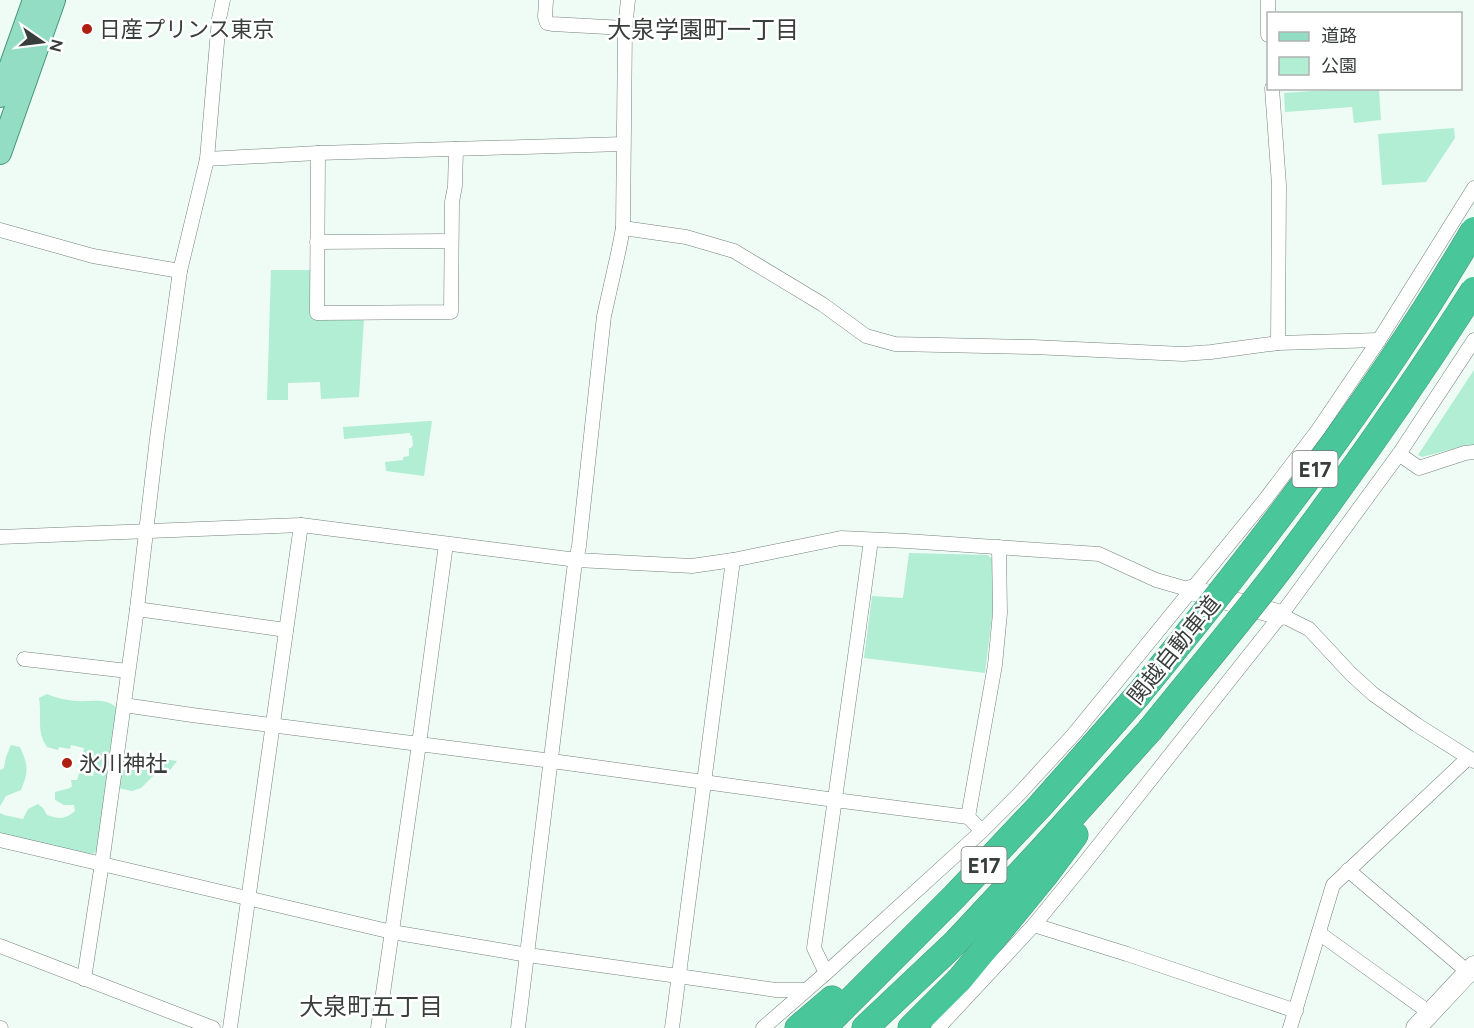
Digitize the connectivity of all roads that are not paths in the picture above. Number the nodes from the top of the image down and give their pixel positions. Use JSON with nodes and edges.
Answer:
{"nodes":[{"id":1,"x":34,"y":0,"type":"edge"},
{"id":2,"x":54,"y":0,"type":"edge"},
{"id":3,"x":223,"y":0,"type":"edge"},
{"id":4,"x":546,"y":0,"type":"edge"},
{"id":5,"x":628,"y":0,"type":"edge"},
{"id":6,"x":625,"y":28,"type":"junction"},
{"id":7,"x":1272,"y":90,"type":"edge"},
{"id":8,"x":0,"y":96,"type":"edge"},
{"id":9,"x":623,"y":144,"type":"junction"},
{"id":10,"x":456,"y":149,"type":"junction"},
{"id":11,"x":0,"y":153,"type":"edge"},
{"id":12,"x":318,"y":153,"type":"junction"},
{"id":13,"x":207,"y":159,"type":"junction"},
{"id":14,"x":1474,"y":188,"type":"edge"},
{"id":15,"x":623,"y":228,"type":"junction"},
{"id":16,"x":0,"y":230,"type":"edge"},
{"id":17,"x":1474,"y":230,"type":"edge"},
{"id":18,"x":452,"y":241,"type":"junction"},
{"id":19,"x":317,"y":242,"type":"junction"},
{"id":20,"x":180,"y":271,"type":"junction"},
{"id":21,"x":1474,"y":290,"type":"edge"},
{"id":22,"x":1379,"y":340,"type":"junction"},
{"id":23,"x":1474,"y":340,"type":"edge"},
{"id":24,"x":1278,"y":344,"type":"junction"},
{"id":25,"x":1474,"y":452,"type":"edge"},
{"id":26,"x":1398,"y":454,"type":"junction"},
{"id":27,"x":301,"y":525,"type":"junction"},
{"id":28,"x":147,"y":531,"type":"junction"},
{"id":29,"x":0,"y":537,"type":"edge"},
{"id":30,"x":871,"y":540,"type":"junction"},
{"id":31,"x":446,"y":544,"type":"junction"},
{"id":32,"x":999,"y":547,"type":"junction"},
{"id":33,"x":577,"y":560,"type":"junction"},
{"id":34,"x":733,"y":560,"type":"junction"},
{"id":35,"x":1191,"y":590,"type":"junction"},
{"id":36,"x":137,"y":609,"type":"junction"},
{"id":37,"x":1281,"y":615,"type":"junction"},
{"id":38,"x":286,"y":630,"type":"junction"},
{"id":39,"x":24,"y":659,"type":"dead end"},
{"id":40,"x":128,"y":671,"type":"junction"},
{"id":41,"x":124,"y":705,"type":"junction"},
{"id":42,"x":272,"y":725,"type":"junction"},
{"id":43,"x":1150,"y":730,"type":"junction"},
{"id":44,"x":419,"y":744,"type":"junction"},
{"id":45,"x":1471,"y":760,"type":"edge"},
{"id":46,"x":552,"y":761,"type":"junction"},
{"id":47,"x":704,"y":782,"type":"junction"},
{"id":48,"x":1030,"y":799,"type":"junction"},
{"id":49,"x":835,"y":800,"type":"junction"},
{"id":50,"x":968,"y":817,"type":"junction"},
{"id":51,"x":982,"y":831,"type":"junction"},
{"id":52,"x":0,"y":840,"type":"edge"},
{"id":53,"x":102,"y":863,"type":"junction"},
{"id":54,"x":1348,"y":870,"type":"junction"},
{"id":55,"x":247,"y":899,"type":"junction"},
{"id":56,"x":1034,"y":925,"type":"junction"},
{"id":57,"x":392,"y":933,"type":"junction"},
{"id":58,"x":1319,"y":933,"type":"junction"},
{"id":59,"x":1,"y":949,"type":"edge"},
{"id":60,"x":528,"y":955,"type":"junction"},
{"id":61,"x":1471,"y":969,"type":"edge"},
{"id":62,"x":826,"y":973,"type":"junction"},
{"id":63,"x":678,"y":976,"type":"junction"},
{"id":64,"x":84,"y":979,"type":"junction"},
{"id":65,"x":806,"y":990,"type":"junction"},
{"id":66,"x":1296,"y":1011,"type":"junction"},
{"id":67,"x":1430,"y":1013,"type":"junction"},
{"id":68,"x":213,"y":1028,"type":"edge"},
{"id":69,"x":230,"y":1028,"type":"edge"},
{"id":70,"x":378,"y":1028,"type":"edge"},
{"id":71,"x":518,"y":1028,"type":"edge"},
{"id":72,"x":672,"y":1028,"type":"edge"},
{"id":73,"x":763,"y":1028,"type":"edge"},
{"id":74,"x":798,"y":1028,"type":"edge"},
{"id":75,"x":823,"y":1028,"type":"edge"},
{"id":76,"x":866,"y":1028,"type":"edge"},
{"id":77,"x":911,"y":1028,"type":"edge"},
{"id":78,"x":938,"y":1028,"type":"edge"},
{"id":79,"x":1290,"y":1028,"type":"edge"},
{"id":80,"x":1416,"y":1028,"type":"edge"}],
"edges":[{"from":1,"to":8,"type":"main road"},
{"from":2,"to":11,"type":"main road"},
{"from":3,"to":13,"type":"street"},
{"from":4,"to":6,"type":"street"},
{"from":5,"to":6,"type":"street"},
{"from":6,"to":9,"type":"street"},
{"from":7,"to":24,"type":"street"},
{"from":9,"to":10,"type":"street"},
{"from":9,"to":15,"type":"street"},
{"from":10,"to":12,"type":"street"},
{"from":10,"to":18,"type":"street"},
{"from":12,"to":13,"type":"street"},
{"from":12,"to":19,"type":"street"},
{"from":13,"to":20,"type":"street"},
{"from":14,"to":22,"type":"street"},
{"from":15,"to":24,"type":"street"},
{"from":15,"to":33,"type":"street"},
{"from":16,"to":20,"type":"street"},
{"from":17,"to":48,"type":"highway","name":"関越自動車道","number":"E17","bridge":true},
{"from":18,"to":19,"type":"street"},
{"from":18,"to":19,"type":"street"},
{"from":20,"to":28,"type":"street"},
{"from":21,"to":43,"type":"highway","name":"関越自動車道","number":"E17","bridge":true},
{"from":22,"to":24,"type":"street"},
{"from":22,"to":35,"type":"street"},
{"from":23,"to":26,"type":"street"},
{"from":25,"to":26,"type":"street"},
{"from":26,"to":37,"type":"street"},
{"from":27,"to":28,"type":"street"},
{"from":27,"to":31,"type":"street"},
{"from":27,"to":38,"type":"street"},
{"from":28,"to":29,"type":"street"},
{"from":28,"to":36,"type":"street"},
{"from":30,"to":32,"type":"street"},
{"from":30,"to":34,"type":"street"},
{"from":30,"to":49,"type":"street"},
{"from":31,"to":33,"type":"street"},
{"from":31,"to":44,"type":"street"},
{"from":32,"to":35,"type":"street"},
{"from":32,"to":50,"type":"street"},
{"from":33,"to":34,"type":"street"},
{"from":33,"to":46,"type":"street"},
{"from":34,"to":47,"type":"street"},
{"from":35,"to":37,"type":"street"},
{"from":35,"to":48,"type":"street"},
{"from":36,"to":38,"type":"street"},
{"from":36,"to":40,"type":"street"},
{"from":37,"to":45,"type":"street"},
{"from":37,"to":56,"type":"street"},
{"from":38,"to":42,"type":"street"},
{"from":39,"to":40,"type":"street"},
{"from":40,"to":41,"type":"street"},
{"from":41,"to":42,"type":"street"},
{"from":41,"to":53,"type":"street"},
{"from":42,"to":44,"type":"street"},
{"from":42,"to":55,"type":"street"},
{"from":43,"to":76,"type":"highway","name":"関越自動車道","number":"E17"},
{"from":43,"to":77,"type":"highway"},
{"from":44,"to":46,"type":"street"},
{"from":44,"to":57,"type":"street"},
{"from":45,"to":54,"type":"street"},
{"from":46,"to":47,"type":"street"},
{"from":46,"to":60,"type":"street"},
{"from":47,"to":49,"type":"street"},
{"from":47,"to":63,"type":"street"},
{"from":48,"to":51,"type":"street"},
{"from":48,"to":74,"type":"highway"},
{"from":48,"to":75,"type":"highway","name":"関越自動車道","number":"E17"},
{"from":49,"to":50,"type":"street"},
{"from":49,"to":62,"type":"street"},
{"from":50,"to":51,"type":"street"},
{"from":51,"to":62,"type":"street"},
{"from":52,"to":53,"type":"street"},
{"from":53,"to":55,"type":"street"},
{"from":53,"to":64,"type":"street"},
{"from":54,"to":58,"type":"street"},
{"from":54,"to":61,"type":"street"},
{"from":55,"to":57,"type":"street"},
{"from":55,"to":69,"type":"street"},
{"from":56,"to":66,"type":"street"},
{"from":56,"to":78,"type":"street"},
{"from":57,"to":60,"type":"street"},
{"from":57,"to":70,"type":"street"},
{"from":58,"to":66,"type":"street"},
{"from":58,"to":67,"type":"street"},
{"from":59,"to":64,"type":"street"},
{"from":60,"to":63,"type":"street"},
{"from":60,"to":71,"type":"street"},
{"from":61,"to":67,"type":"street"},
{"from":62,"to":65,"type":"street"},
{"from":63,"to":65,"type":"street"},
{"from":63,"to":72,"type":"street"},
{"from":64,"to":68,"type":"street"},
{"from":65,"to":73,"type":"street"},
{"from":66,"to":79,"type":"street"},
{"from":67,"to":80,"type":"street"}]}
